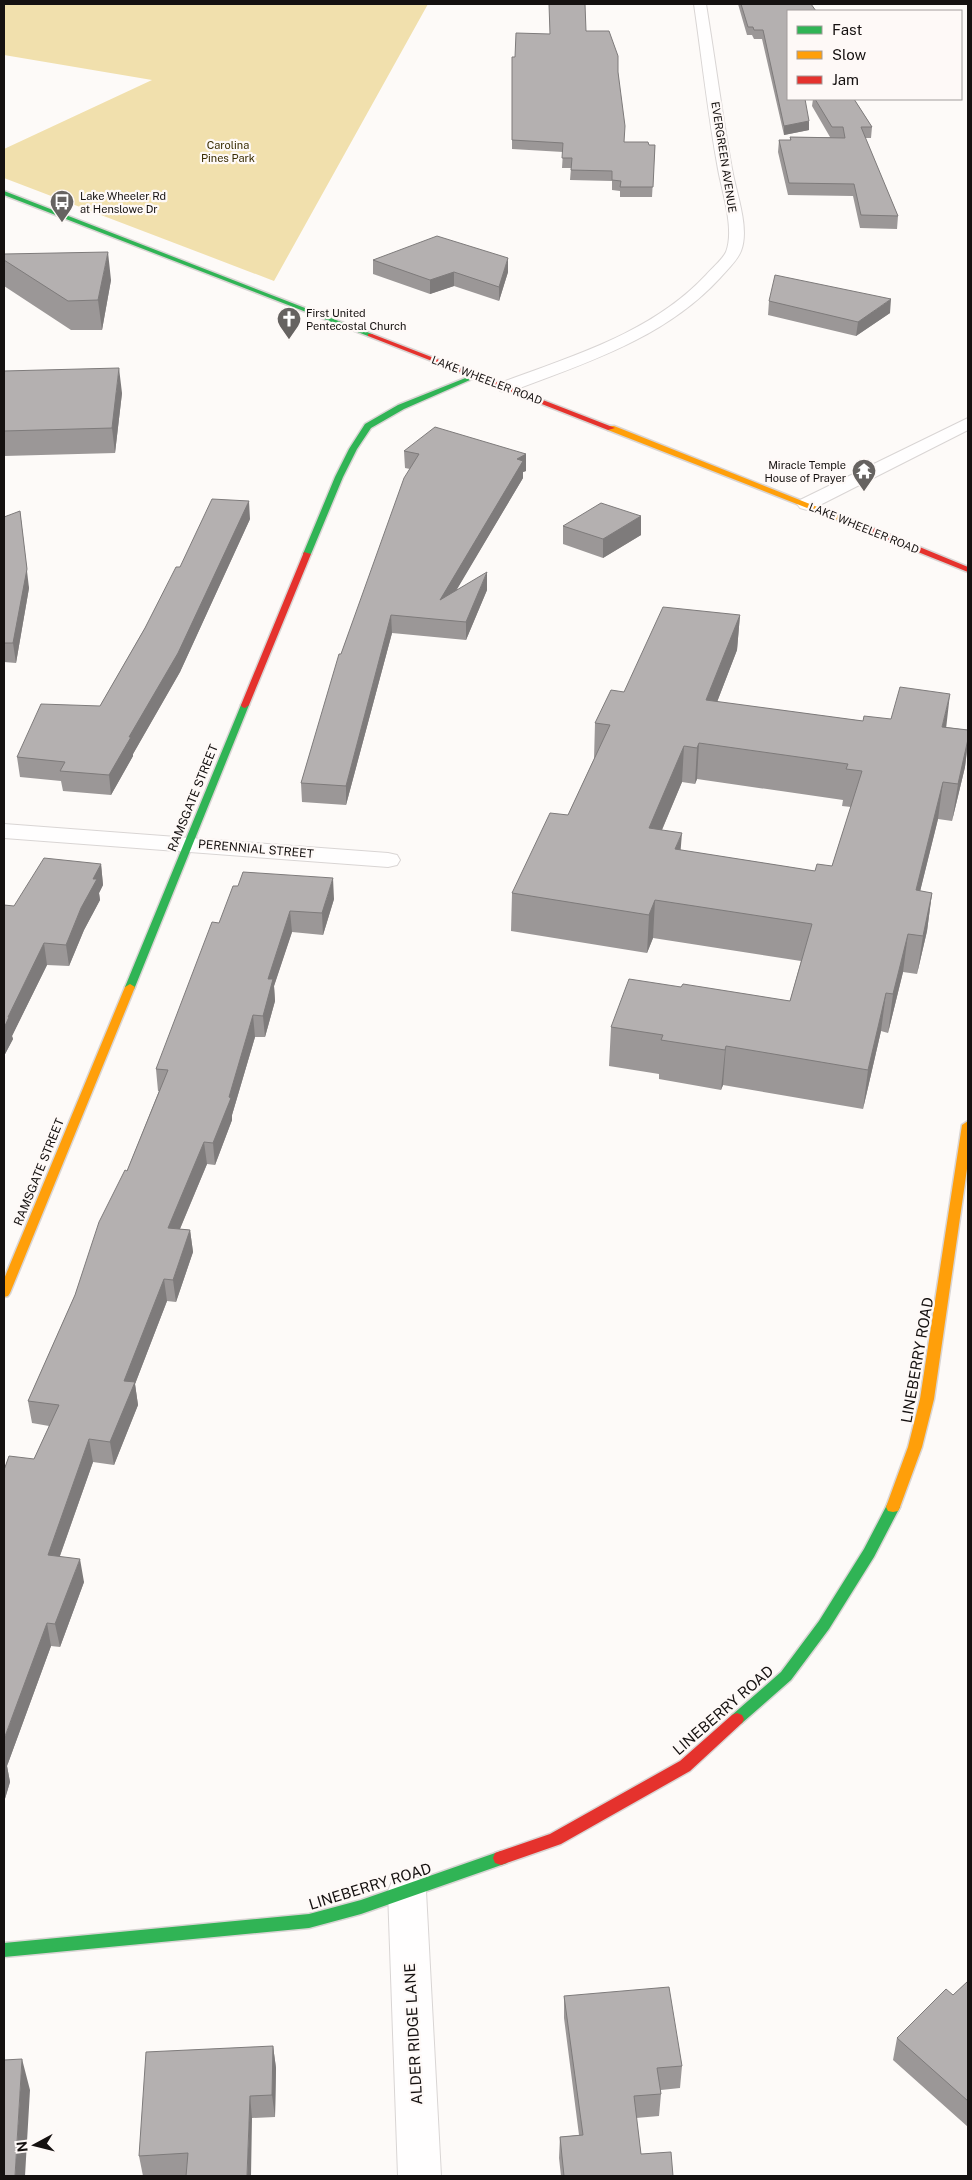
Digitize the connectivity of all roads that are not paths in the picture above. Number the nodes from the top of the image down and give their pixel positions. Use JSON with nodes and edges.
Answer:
{"nodes":[{"id":1,"x":700,"y":4,"type":"edge"},
{"id":2,"x":4,"y":193,"type":"edge"},
{"id":3,"x":475,"y":376,"type":"junction"},
{"id":4,"x":506,"y":387,"type":"junction"},
{"id":5,"x":968,"y":423,"type":"edge"},
{"id":6,"x":807,"y":504,"type":"junction"},
{"id":7,"x":968,"y":570,"type":"edge"},
{"id":8,"x":4,"y":831,"type":"edge"},
{"id":9,"x":188,"y":844,"type":"junction"},
{"id":10,"x":388,"y":860,"type":"dead end"},
{"id":11,"x":968,"y":1125,"type":"edge"},
{"id":12,"x":4,"y":1293,"type":"edge"},
{"id":13,"x":407,"y":1892,"type":"junction"},
{"id":14,"x":4,"y":1950,"type":"edge"},
{"id":15,"x":420,"y":2176,"type":"edge"}],
"edges":[{"from":1,"to":4,"type":"street","name":"EVERGREEN AVENUE"},
{"from":2,"to":3,"type":"street","name":"LAKE WHEELER ROAD"},
{"from":3,"to":4,"type":"street","name":"LAKE WHEELER ROAD"},
{"from":3,"to":9,"type":"street","name":"RAMSGATE STREET"},
{"from":4,"to":6,"type":"street","name":"LAKE WHEELER ROAD"},
{"from":5,"to":6,"type":"street"},
{"from":6,"to":7,"type":"street","name":"LAKE WHEELER ROAD"},
{"from":8,"to":9,"type":"street","name":"PERENNIAL STREET"},
{"from":9,"to":10,"type":"street","name":"PERENNIAL STREET"},
{"from":9,"to":12,"type":"street","name":"RAMSGATE STREET"},
{"from":11,"to":13,"type":"street","name":"LINEBERRY ROAD"},
{"from":13,"to":14,"type":"street","name":"LINEBERRY ROAD"},
{"from":13,"to":15,"type":"street","name":"ALDER RIDGE LANE"}]}
